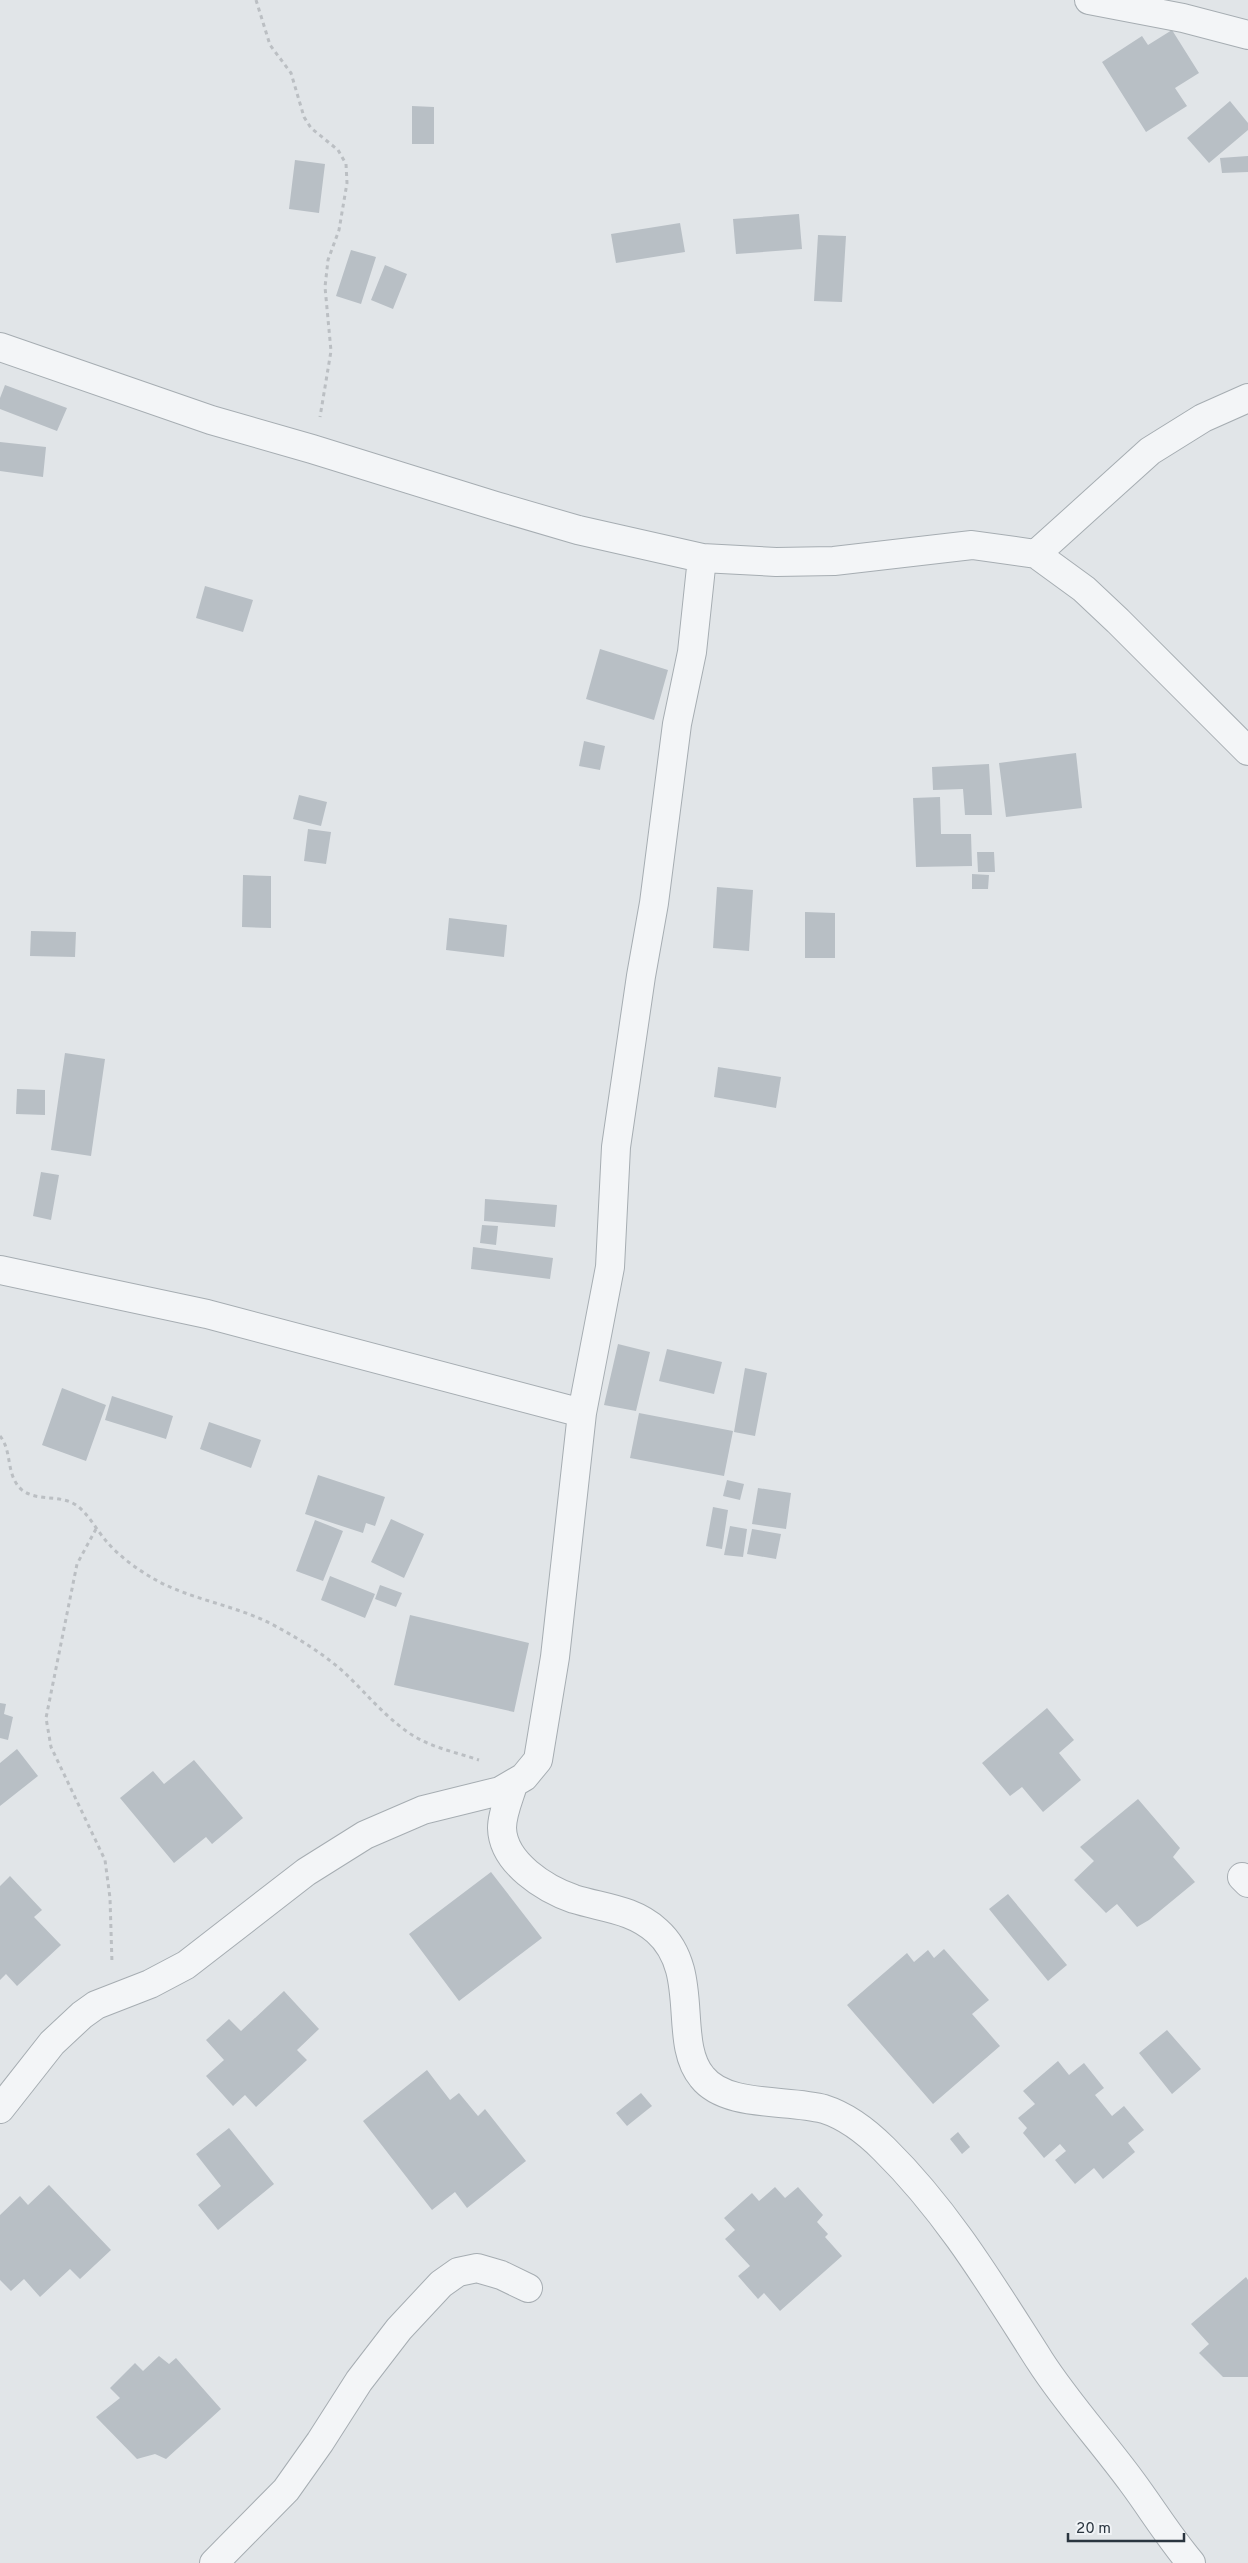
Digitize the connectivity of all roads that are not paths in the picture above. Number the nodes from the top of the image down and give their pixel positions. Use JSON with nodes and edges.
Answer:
{"nodes":[{"id":1,"x":1089,"y":0,"type":"edge"},
{"id":2,"x":1248,"y":36,"type":"edge"},
{"id":3,"x":0,"y":347,"type":"edge"},
{"id":4,"x":1248,"y":398,"type":"edge"},
{"id":5,"x":1036,"y":554,"type":"junction"},
{"id":6,"x":702,"y":558,"type":"junction"},
{"id":7,"x":1248,"y":751,"type":"edge"},
{"id":8,"x":0,"y":1270,"type":"edge"},
{"id":9,"x":582,"y":1413,"type":"junction"},
{"id":10,"x":518,"y":1781,"type":"junction"},
{"id":11,"x":0,"y":2109,"type":"edge"},
{"id":12,"x":528,"y":2288,"type":"dead end"},
{"id":13,"x":214,"y":2563,"type":"edge"},
{"id":14,"x":1191,"y":2563,"type":"edge"}],
"edges":[{"from":1,"to":2,"type":"street"},
{"from":3,"to":6,"type":"street"},
{"from":4,"to":5,"type":"street"},
{"from":5,"to":6,"type":"street"},
{"from":5,"to":7,"type":"street"},
{"from":6,"to":9,"type":"street"},
{"from":8,"to":9,"type":"street"},
{"from":9,"to":10,"type":"street"},
{"from":10,"to":11,"type":"street"},
{"from":10,"to":14,"type":"street"},
{"from":12,"to":13,"type":"street"}]}
